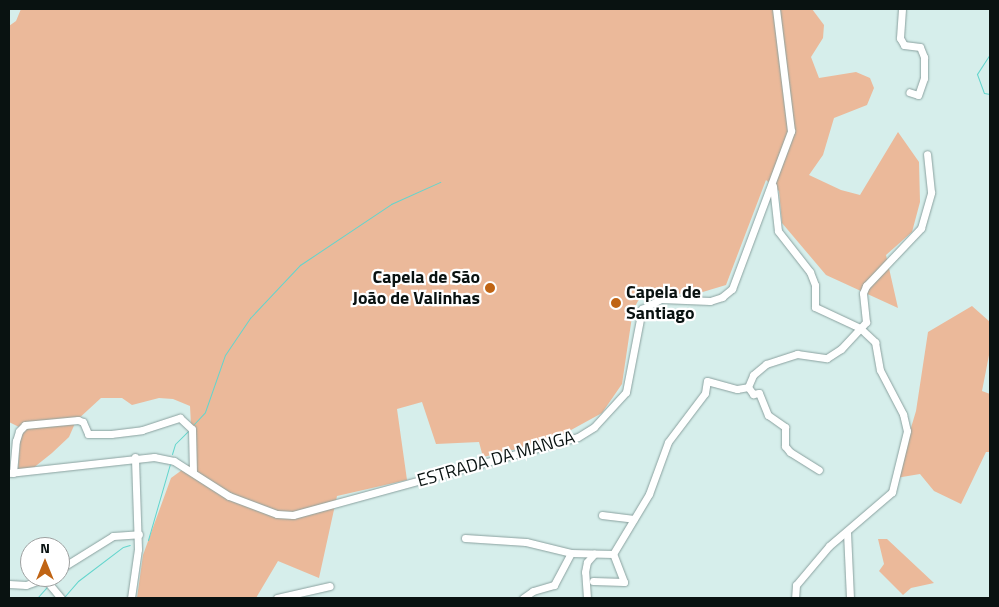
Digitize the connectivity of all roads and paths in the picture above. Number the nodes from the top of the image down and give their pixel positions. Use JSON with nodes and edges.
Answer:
{"nodes":[{"id":1,"x":776,"y":9,"type":"edge"},
{"id":2,"x":902,"y":9,"type":"edge"},
{"id":3,"x":909,"y":92,"type":"dead end"},
{"id":4,"x":927,"y":154,"type":"dead end"},
{"id":5,"x":773,"y":186,"type":"junction"},
{"id":6,"x":860,"y":328,"type":"junction"},
{"id":7,"x":748,"y":387,"type":"junction"},
{"id":8,"x":136,"y":457,"type":"junction"},
{"id":9,"x":819,"y":470,"type":"dead end"},
{"id":10,"x":193,"y":472,"type":"junction"},
{"id":11,"x":11,"y":473,"type":"edge"},
{"id":12,"x":602,"y":515,"type":"dead end"},
{"id":13,"x":634,"y":519,"type":"junction"},
{"id":14,"x":847,"y":532,"type":"junction"},
{"id":15,"x":139,"y":534,"type":"junction"},
{"id":16,"x":465,"y":538,"type":"dead end"},
{"id":17,"x":571,"y":553,"type":"junction"},
{"id":18,"x":594,"y":554,"type":"junction"},
{"id":19,"x":613,"y":554,"type":"junction"},
{"id":20,"x":70,"y":563,"type":"edge"},
{"id":21,"x":593,"y":582,"type":"dead end"},
{"id":22,"x":330,"y":586,"type":"dead end"},
{"id":23,"x":53,"y":587,"type":"edge"},
{"id":24,"x":299,"y":596,"type":"edge"},
{"id":25,"x":61,"y":598,"type":"edge"},
{"id":26,"x":131,"y":598,"type":"edge"},
{"id":27,"x":277,"y":598,"type":"edge"},
{"id":28,"x":523,"y":598,"type":"edge"},
{"id":29,"x":587,"y":598,"type":"edge"},
{"id":30,"x":795,"y":598,"type":"edge"},
{"id":31,"x":850,"y":598,"type":"edge"}],
"edges":[{"from":1,"to":5,"type":"street","name":"ESTRADA DA MANGA"},
{"from":2,"to":3,"type":"street"},
{"from":4,"to":6,"type":"street"},
{"from":5,"to":6,"type":"street"},
{"from":5,"to":10,"type":"street","name":"ESTRADA DA MANGA"},
{"from":6,"to":7,"type":"street"},
{"from":6,"to":14,"type":"street"},
{"from":7,"to":9,"type":"street"},
{"from":7,"to":13,"type":"street"},
{"from":8,"to":10,"type":"street"},
{"from":8,"to":11,"type":"street"},
{"from":8,"to":15,"type":"street"},
{"from":10,"to":11,"type":"street"},
{"from":12,"to":13,"type":"street"},
{"from":13,"to":19,"type":"street"},
{"from":14,"to":30,"type":"street"},
{"from":14,"to":31,"type":"street"},
{"from":15,"to":20,"type":"street"},
{"from":15,"to":26,"type":"street"},
{"from":16,"to":17,"type":"street"},
{"from":17,"to":18,"type":"street"},
{"from":17,"to":28,"type":"street"},
{"from":18,"to":19,"type":"street"},
{"from":18,"to":29,"type":"street"},
{"from":19,"to":21,"type":"street"},
{"from":22,"to":24,"type":"street"},
{"from":23,"to":25,"type":"street"},
{"from":24,"to":27,"type":"street"}]}
